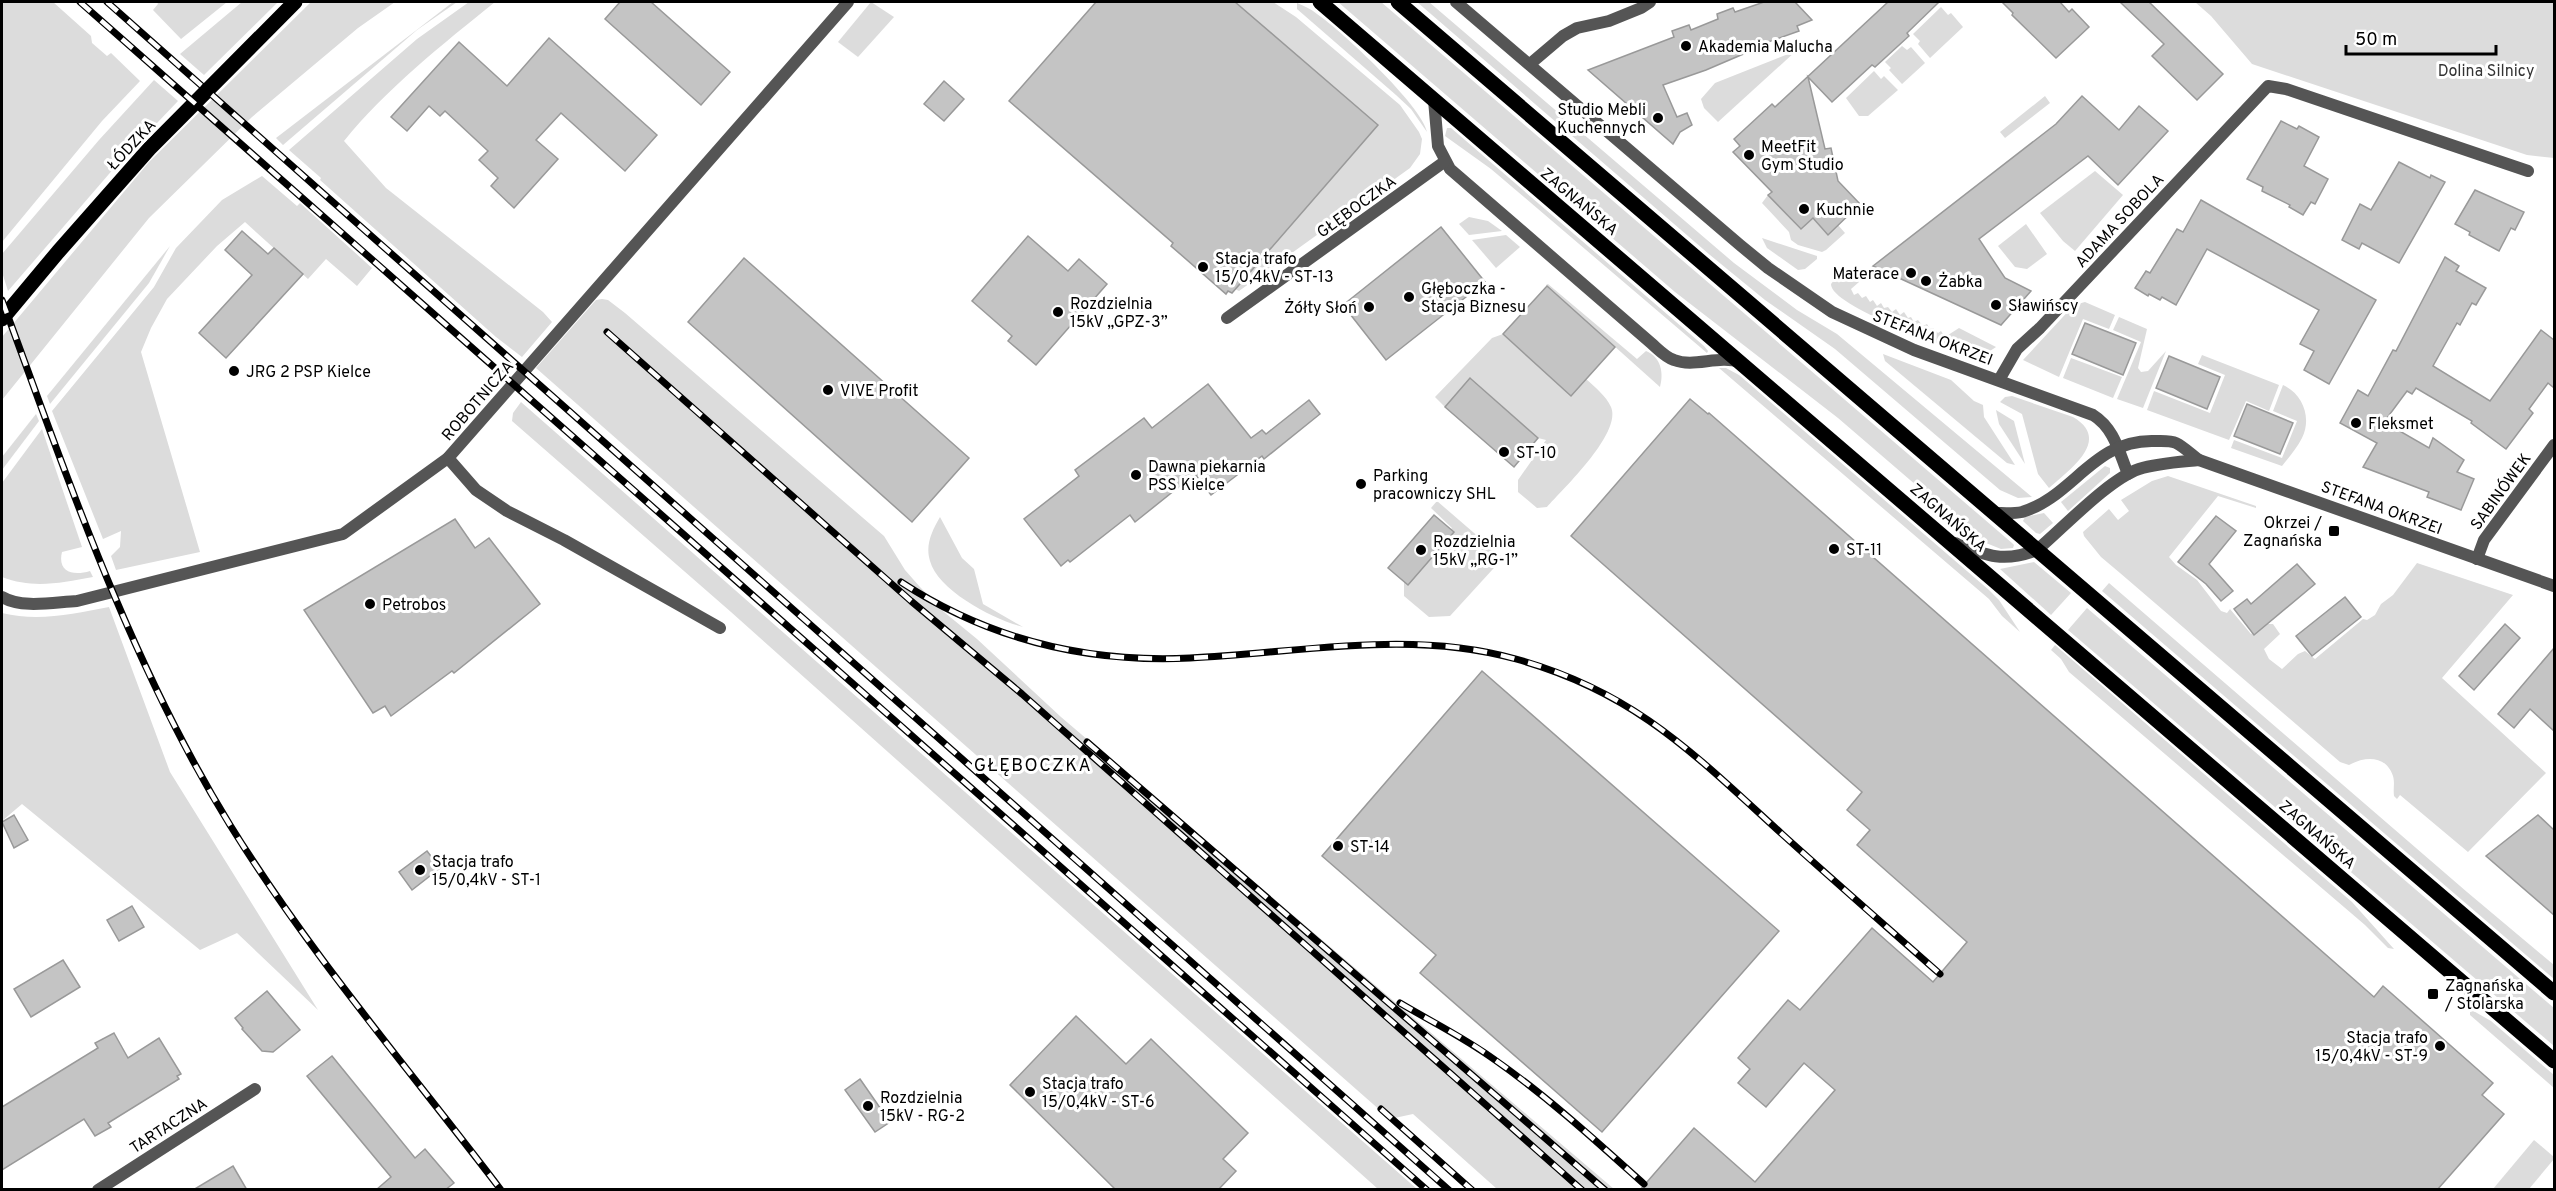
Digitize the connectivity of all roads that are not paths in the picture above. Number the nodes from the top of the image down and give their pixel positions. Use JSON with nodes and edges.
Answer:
{"nodes":[{"id":1,"x":295,"y":2,"type":"edge"},
{"id":2,"x":848,"y":2,"type":"edge"},
{"id":3,"x":1320,"y":2,"type":"edge"},
{"id":4,"x":1398,"y":2,"type":"edge"},
{"id":5,"x":1456,"y":2,"type":"edge"},
{"id":6,"x":1650,"y":2,"type":"edge"},
{"id":7,"x":1530,"y":64,"type":"junction"},
{"id":8,"x":1434,"y":100,"type":"junction"},
{"id":9,"x":1444,"y":162,"type":"junction"},
{"id":10,"x":2528,"y":171,"type":"dead end"},
{"id":11,"x":1227,"y":318,"type":"dead end"},
{"id":12,"x":2,"y":319,"type":"edge"},
{"id":13,"x":1743,"y":364,"type":"junction"},
{"id":14,"x":2000,"y":380,"type":"junction"},
{"id":15,"x":2554,"y":445,"type":"edge"},
{"id":16,"x":2117,"y":447,"type":"junction"},
{"id":17,"x":448,"y":458,"type":"junction"},
{"id":18,"x":2199,"y":459,"type":"junction"},
{"id":19,"x":2128,"y":474,"type":"junction"},
{"id":20,"x":1994,"y":513,"type":"junction"},
{"id":21,"x":1948,"y":540,"type":"junction"},
{"id":22,"x":2037,"y":550,"type":"junction"},
{"id":23,"x":2477,"y":559,"type":"junction"},
{"id":24,"x":2554,"y":586,"type":"edge"},
{"id":25,"x":2,"y":597,"type":"edge"},
{"id":26,"x":720,"y":628,"type":"dead end"},
{"id":27,"x":2554,"y":993,"type":"edge"},
{"id":28,"x":2554,"y":1061,"type":"edge"},
{"id":29,"x":255,"y":1089,"type":"dead end"},
{"id":30,"x":98,"y":1190,"type":"edge"}],
"edges":[{"from":1,"to":12,"type":"main road","name":"ŁÓDZKA"},
{"from":2,"to":17,"type":"street","name":"ROBOTNICZA"},
{"from":3,"to":8,"type":"main road","name":"ZAGNAŃSKA"},
{"from":4,"to":20,"type":"main road","name":"ZAGNAŃSKA"},
{"from":5,"to":7,"type":"street"},
{"from":6,"to":7,"type":"street"},
{"from":7,"to":14,"type":"street","name":"STEFANA OKRZEI"},
{"from":8,"to":9,"type":"street"},
{"from":8,"to":13,"type":"main road","name":"ZAGNAŃSKA"},
{"from":9,"to":11,"type":"street","name":"GŁĘBOCZKA"},
{"from":9,"to":13,"type":"street"},
{"from":10,"to":14,"type":"street","name":"ADAMA SOBOLA"},
{"from":13,"to":21,"type":"main road","name":"ZAGNAŃSKA"},
{"from":14,"to":16,"type":"street","name":"STEFANA OKRZEI"},
{"from":15,"to":23,"type":"street","name":"SABINÓWEK"},
{"from":16,"to":18,"type":"street","name":"STEFANA OKRZEI"},
{"from":16,"to":19,"type":"street","name":"STEFANA OKRZEI"},
{"from":16,"to":20,"type":"street","name":"STEFANA OKRZEI"},
{"from":17,"to":25,"type":"street","name":"ROBOTNICZA"},
{"from":17,"to":26,"type":"street"},
{"from":18,"to":19,"type":"street","name":"STEFANA OKRZEI"},
{"from":18,"to":23,"type":"street","name":"STEFANA OKRZEI"},
{"from":19,"to":22,"type":"street","name":"STEFANA OKRZEI"},
{"from":20,"to":22,"type":"main road","name":"ZAGNAŃSKA"},
{"from":21,"to":22,"type":"street","name":"STEFANA OKRZEI"},
{"from":21,"to":28,"type":"main road","name":"ZAGNAŃSKA"},
{"from":22,"to":27,"type":"main road","name":"ZAGNAŃSKA"},
{"from":23,"to":24,"type":"street","name":"STEFANA OKRZEI"},
{"from":29,"to":30,"type":"street","name":"TARTACZNA"}]}
